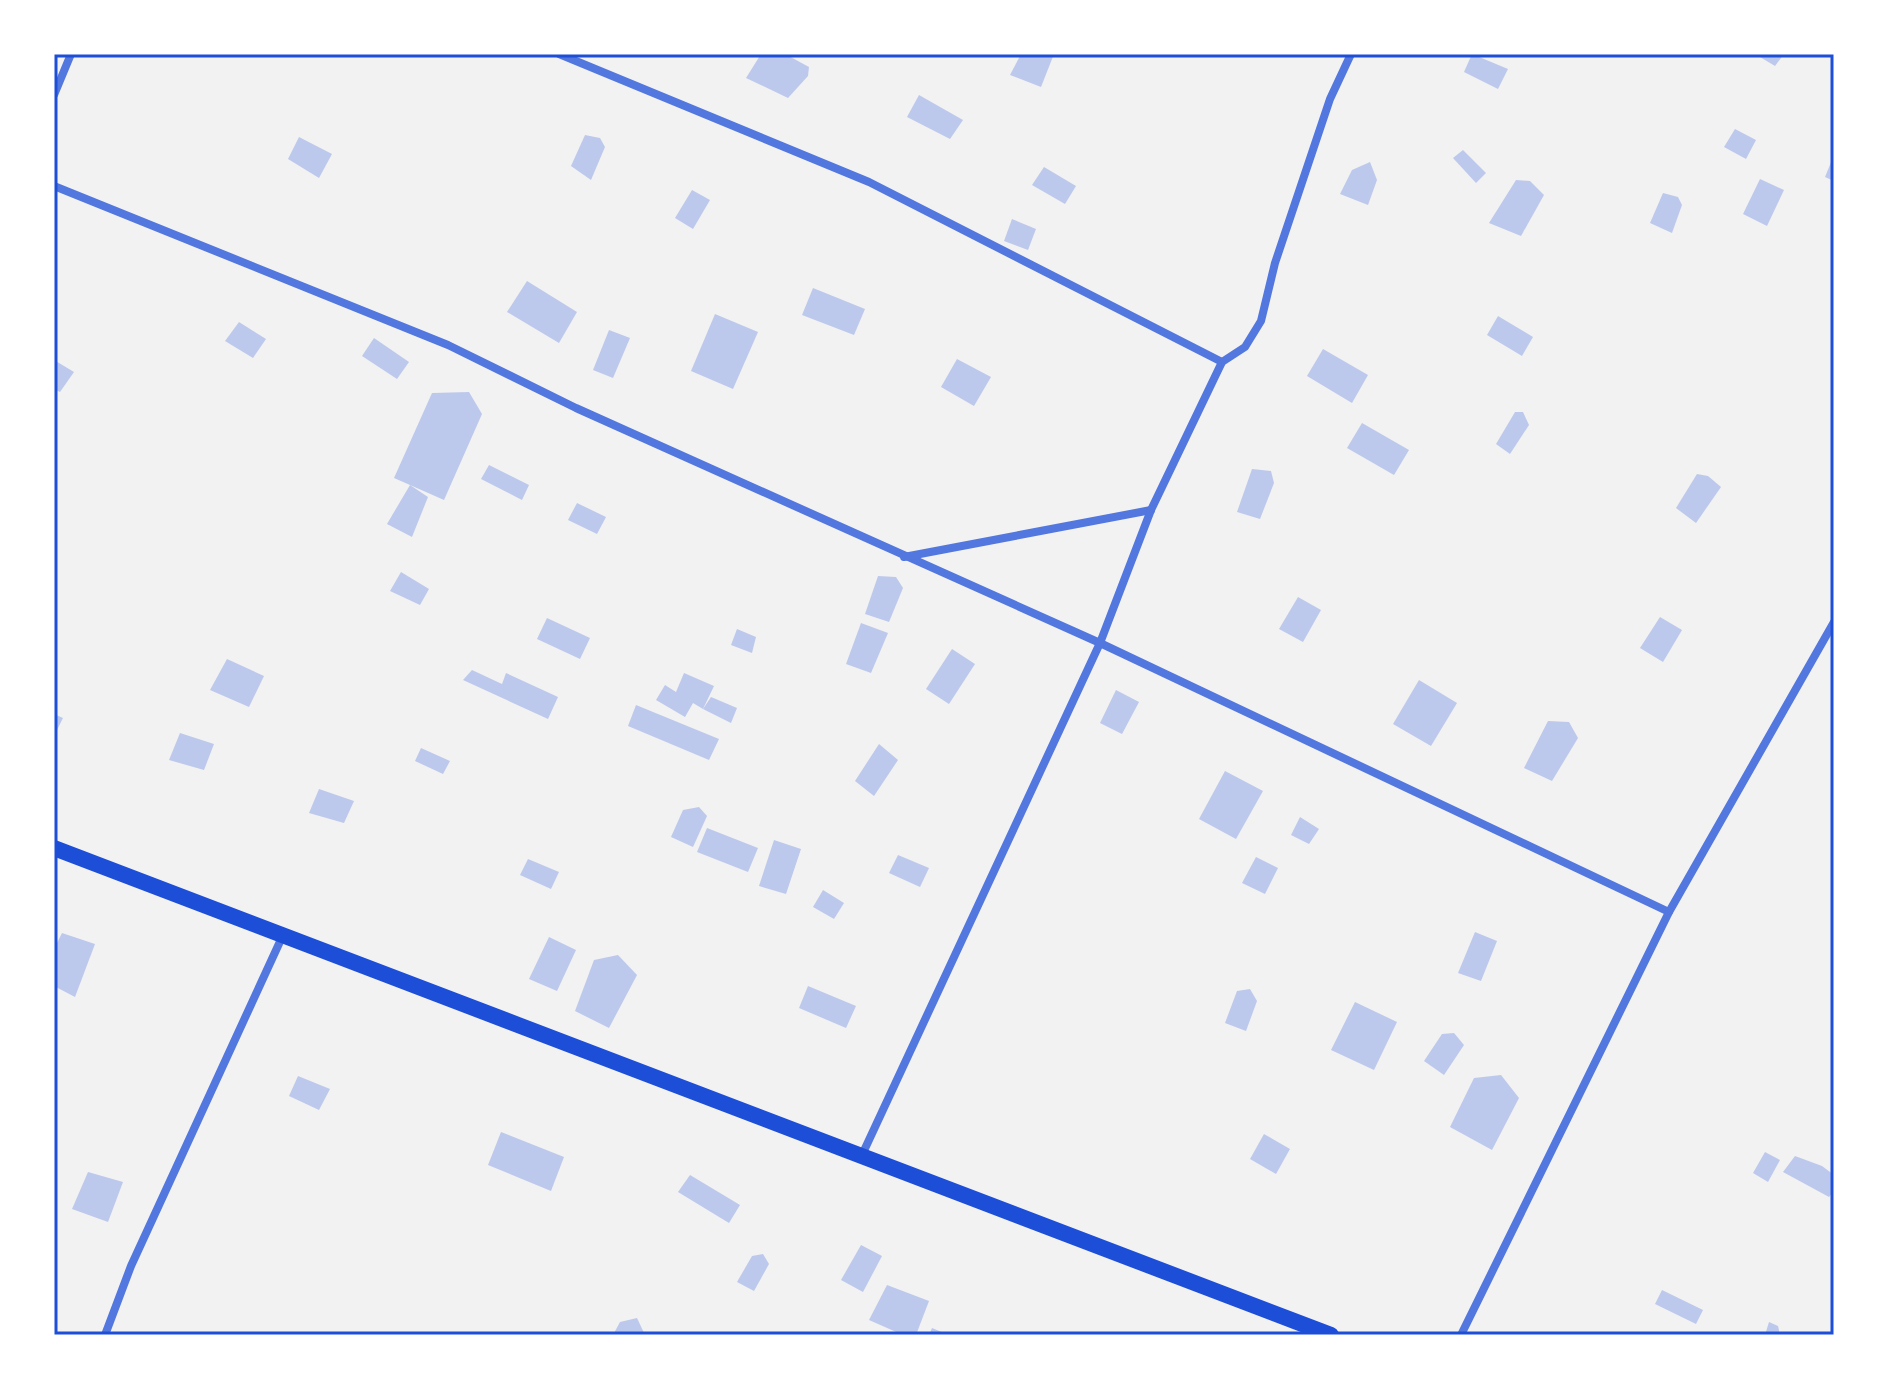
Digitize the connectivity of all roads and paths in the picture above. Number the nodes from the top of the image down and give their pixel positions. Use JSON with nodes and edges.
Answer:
{"nodes":[{"id":1,"x":71,"y":54,"type":"edge"},
{"id":2,"x":559,"y":54,"type":"edge"},
{"id":3,"x":1351,"y":54,"type":"edge"},
{"id":4,"x":54,"y":95,"type":"edge"},
{"id":5,"x":54,"y":186,"type":"edge"},
{"id":6,"x":1222,"y":362,"type":"junction"},
{"id":7,"x":1151,"y":510,"type":"junction"},
{"id":8,"x":903,"y":557,"type":"junction"},
{"id":9,"x":1834,"y":622,"type":"edge"},
{"id":10,"x":1100,"y":643,"type":"junction"},
{"id":11,"x":54,"y":848,"type":"edge"},
{"id":12,"x":1669,"y":912,"type":"junction"},
{"id":13,"x":283,"y":935,"type":"junction"},
{"id":14,"x":862,"y":1156,"type":"junction"},
{"id":15,"x":105,"y":1335,"type":"edge"},
{"id":16,"x":1331,"y":1335,"type":"edge"},
{"id":17,"x":1461,"y":1335,"type":"edge"}],
"edges":[{"from":1,"to":4,"type":"street"},
{"from":2,"to":6,"type":"street"},
{"from":3,"to":6,"type":"street"},
{"from":5,"to":8,"type":"street"},
{"from":6,"to":7,"type":"street"},
{"from":7,"to":8,"type":"street"},
{"from":7,"to":10,"type":"street"},
{"from":8,"to":10,"type":"street"},
{"from":9,"to":12,"type":"street"},
{"from":10,"to":12,"type":"street"},
{"from":10,"to":14,"type":"street"},
{"from":11,"to":13,"type":"main road"},
{"from":12,"to":17,"type":"street"},
{"from":13,"to":14,"type":"main road"},
{"from":13,"to":15,"type":"street"},
{"from":14,"to":16,"type":"main road"}]}
